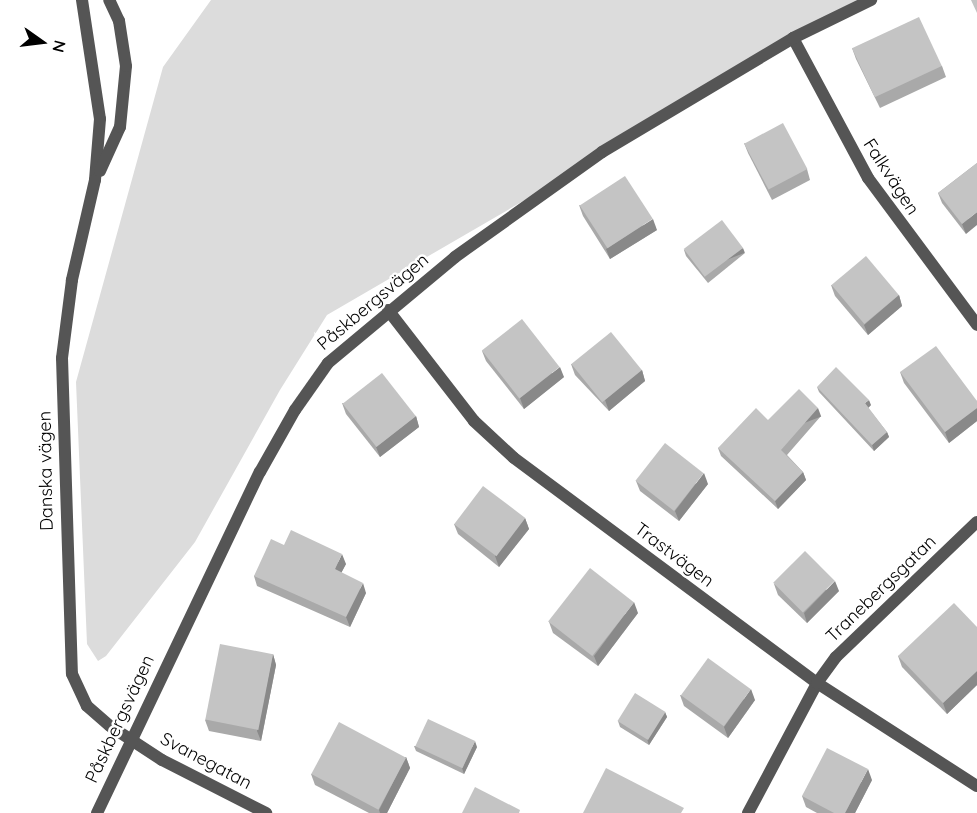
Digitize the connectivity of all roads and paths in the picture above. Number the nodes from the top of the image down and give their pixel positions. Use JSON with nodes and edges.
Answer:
{"nodes":[{"id":1,"x":82,"y":0,"type":"edge"},
{"id":2,"x":109,"y":0,"type":"edge"},
{"id":3,"x":871,"y":0,"type":"edge"},
{"id":4,"x":793,"y":39,"type":"junction"},
{"id":5,"x":95,"y":180,"type":"junction"},
{"id":6,"x":388,"y":310,"type":"junction"},
{"id":7,"x":977,"y":325,"type":"edge"},
{"id":8,"x":977,"y":522,"type":"edge"},
{"id":9,"x":817,"y":683,"type":"junction"},
{"id":10,"x":130,"y":738,"type":"junction"},
{"id":11,"x":977,"y":786,"type":"edge"},
{"id":12,"x":97,"y":813,"type":"edge"},
{"id":13,"x":266,"y":813,"type":"edge"},
{"id":14,"x":748,"y":813,"type":"edge"}],
"edges":[{"from":1,"to":5,"type":"street","name":"Danska vägen"},
{"from":2,"to":5,"type":"street","name":"Danska vägen"},
{"from":3,"to":4,"type":"street","name":"Påskbergsvägen"},
{"from":4,"to":6,"type":"street","name":"Påskbergsvägen"},
{"from":4,"to":7,"type":"street","name":"Falkvägen"},
{"from":5,"to":10,"type":"street","name":"Danska vägen"},
{"from":6,"to":9,"type":"street","name":"Trastvägen"},
{"from":6,"to":10,"type":"street","name":"Påskbergsvägen"},
{"from":8,"to":9,"type":"street","name":"Tranebergsgatan"},
{"from":9,"to":11,"type":"street","name":"Trastvägen"},
{"from":9,"to":14,"type":"street","name":"Tranebergsgatan"},
{"from":10,"to":12,"type":"street","name":"Påskbergsvägen"},
{"from":10,"to":13,"type":"street","name":"Svanegatan"}]}
